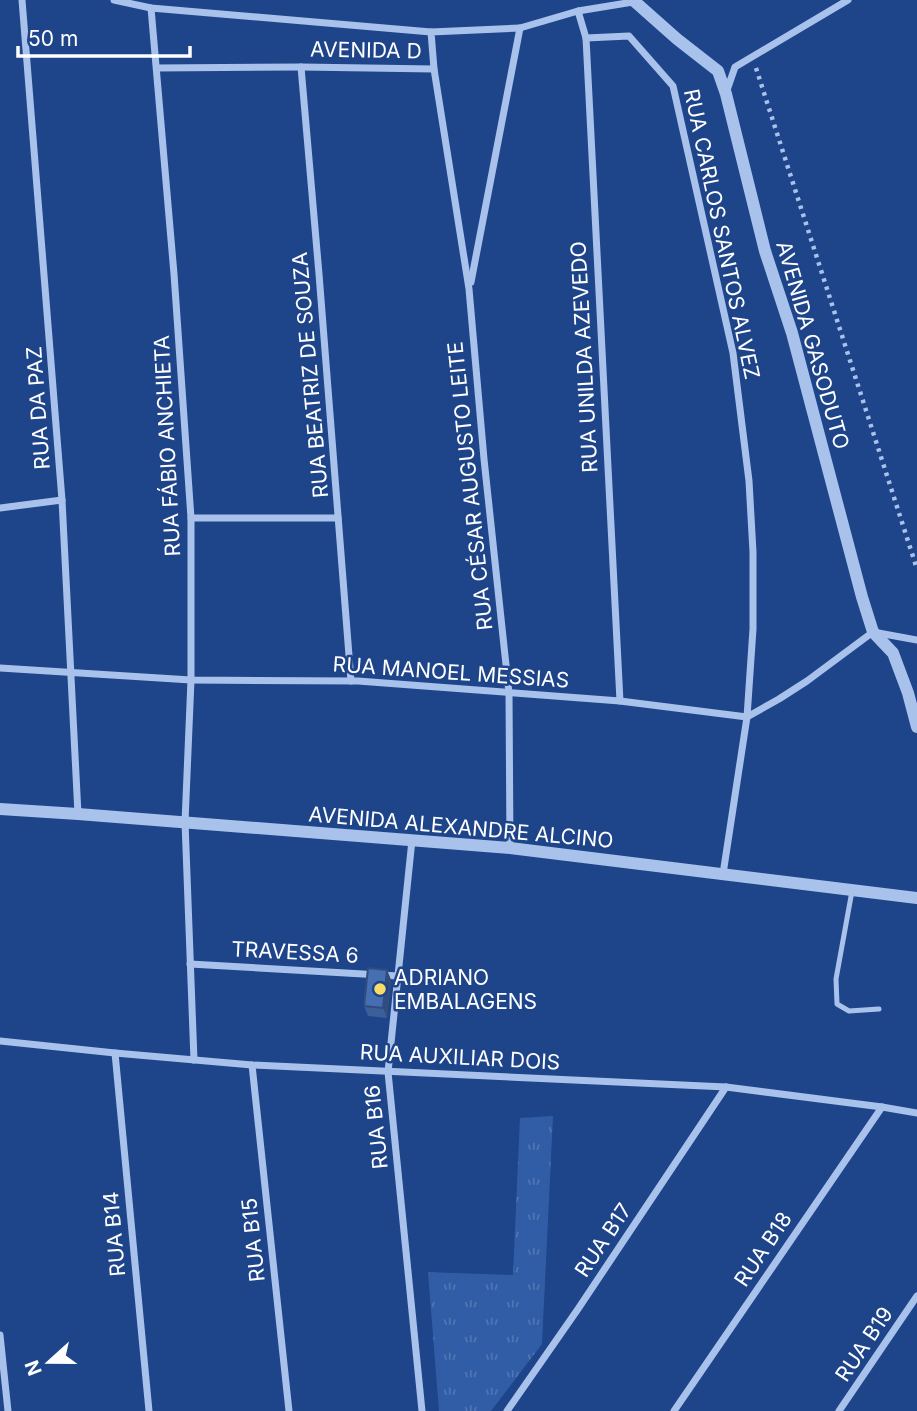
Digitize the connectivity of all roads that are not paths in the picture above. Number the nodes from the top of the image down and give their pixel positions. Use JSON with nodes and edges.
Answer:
{"nodes":[{"id":1,"x":22,"y":0,"type":"edge"},
{"id":2,"x":114,"y":0,"type":"edge"},
{"id":3,"x":848,"y":0,"type":"edge"},
{"id":4,"x":633,"y":1,"type":"edge"},
{"id":5,"x":151,"y":8,"type":"junction"},
{"id":6,"x":578,"y":11,"type":"junction"},
{"id":7,"x":520,"y":28,"type":"junction"},
{"id":8,"x":431,"y":32,"type":"junction"},
{"id":9,"x":586,"y":38,"type":"junction"},
{"id":10,"x":301,"y":67,"type":"junction"},
{"id":11,"x":157,"y":68,"type":"junction"},
{"id":12,"x":434,"y":69,"type":"junction"},
{"id":13,"x":726,"y":94,"type":"junction"},
{"id":14,"x":470,"y":289,"type":"junction"},
{"id":15,"x":62,"y":500,"type":"junction"},
{"id":16,"x":0,"y":508,"type":"edge"},
{"id":17,"x":191,"y":518,"type":"junction"},
{"id":18,"x":338,"y":518,"type":"junction"},
{"id":19,"x":873,"y":632,"type":"junction"},
{"id":20,"x":917,"y":640,"type":"edge"},
{"id":21,"x":0,"y":668,"type":"edge"},
{"id":22,"x":71,"y":673,"type":"junction"},
{"id":23,"x":191,"y":680,"type":"junction"},
{"id":24,"x":351,"y":681,"type":"junction"},
{"id":25,"x":509,"y":693,"type":"junction"},
{"id":26,"x":620,"y":701,"type":"junction"},
{"id":27,"x":747,"y":717,"type":"junction"},
{"id":28,"x":917,"y":727,"type":"edge"},
{"id":29,"x":0,"y":809,"type":"edge"},
{"id":30,"x":78,"y":814,"type":"junction"},
{"id":31,"x":185,"y":822,"type":"junction"},
{"id":32,"x":412,"y":840,"type":"junction"},
{"id":33,"x":510,"y":848,"type":"junction"},
{"id":34,"x":723,"y":874,"type":"junction"},
{"id":35,"x":852,"y":891,"type":"junction"},
{"id":36,"x":917,"y":898,"type":"edge"},
{"id":37,"x":190,"y":964,"type":"junction"},
{"id":38,"x":398,"y":976,"type":"junction"},
{"id":39,"x":879,"y":1009,"type":"dead end"},
{"id":40,"x":0,"y":1041,"type":"edge"},
{"id":41,"x":115,"y":1053,"type":"junction"},
{"id":42,"x":194,"y":1060,"type":"junction"},
{"id":43,"x":252,"y":1065,"type":"junction"},
{"id":44,"x":388,"y":1072,"type":"junction"},
{"id":45,"x":726,"y":1087,"type":"junction"},
{"id":46,"x":882,"y":1107,"type":"junction"},
{"id":47,"x":917,"y":1113,"type":"edge"},
{"id":48,"x":917,"y":1296,"type":"edge"},
{"id":49,"x":0,"y":1335,"type":"edge"},
{"id":50,"x":8,"y":1411,"type":"edge"},
{"id":51,"x":149,"y":1411,"type":"edge"},
{"id":52,"x":289,"y":1411,"type":"edge"},
{"id":53,"x":422,"y":1411,"type":"edge"},
{"id":54,"x":507,"y":1411,"type":"edge"},
{"id":55,"x":674,"y":1411,"type":"edge"},
{"id":56,"x":839,"y":1411,"type":"edge"}],
"edges":[{"from":1,"to":15,"type":"street","name":"RUA DA PAZ"},
{"from":2,"to":5,"type":"street"},
{"from":3,"to":13,"type":"street"},
{"from":4,"to":6,"type":"street","name":"AVENIDA D"},
{"from":4,"to":13,"type":"street","name":"AVENIDA GASODUTO"},
{"from":5,"to":8,"type":"street"},
{"from":5,"to":11,"type":"street"},
{"from":6,"to":7,"type":"street","name":"AVENIDA D"},
{"from":6,"to":9,"type":"street","name":"RUA UNILDA AZEVEDO"},
{"from":7,"to":8,"type":"street","name":"AVENIDA D"},
{"from":7,"to":14,"type":"street","name":"RUA CÉSAR AUGUSTO LEITE"},
{"from":8,"to":12,"type":"street","name":"AVENIDA D"},
{"from":9,"to":26,"type":"street","name":"RUA UNILDA AZEVEDO"},
{"from":9,"to":27,"type":"street","name":"RUA CARLOS SANTOS ALVEZ"},
{"from":10,"to":11,"type":"street","name":"AVENIDA D"},
{"from":10,"to":12,"type":"street","name":"AVENIDA D"},
{"from":10,"to":18,"type":"street","name":"RUA BEATRIZ DE SOUZA"},
{"from":11,"to":17,"type":"street","name":"RUA FÁBIO ANCHIETA"},
{"from":12,"to":14,"type":"street","name":"RUA CÉSAR AUGUSTO LEITE"},
{"from":13,"to":19,"type":"street","name":"AVENIDA GASODUTO"},
{"from":14,"to":25,"type":"street","name":"RUA CÉSAR AUGUSTO LEITE"},
{"from":15,"to":16,"type":"street"},
{"from":15,"to":22,"type":"street","name":"RUA DA PAZ"},
{"from":17,"to":18,"type":"street"},
{"from":17,"to":23,"type":"street","name":"RUA FÁBIO ANCHIETA"},
{"from":18,"to":24,"type":"street","name":"RUA BEATRIZ DE SOUZA"},
{"from":19,"to":20,"type":"street"},
{"from":19,"to":27,"type":"street"},
{"from":19,"to":28,"type":"street","name":"AVENIDA GASODUTO"},
{"from":21,"to":22,"type":"street","name":"RUA MANOEL MESSIAS"},
{"from":22,"to":23,"type":"street","name":"RUA MANOEL MESSIAS"},
{"from":22,"to":30,"type":"street","name":"RUA DA PAZ"},
{"from":23,"to":24,"type":"street","name":"RUA MANOEL MESSIAS"},
{"from":23,"to":31,"type":"street","name":"RUA FÁBIO ANCHIETA"},
{"from":24,"to":25,"type":"street","name":"RUA MANOEL MESSIAS"},
{"from":25,"to":26,"type":"street","name":"RUA MANOEL MESSIAS"},
{"from":25,"to":33,"type":"street","name":"RUA CÉSAR AUGUSTO LEITE"},
{"from":26,"to":27,"type":"street","name":"RUA MANOEL MESSIAS"},
{"from":27,"to":34,"type":"street","name":"RUA CARLOS SANTOS ALVEZ"},
{"from":29,"to":30,"type":"street","name":"AVENIDA ALEXANDRE ALCINO"},
{"from":30,"to":31,"type":"street","name":"AVENIDA ALEXANDRE ALCINO"},
{"from":31,"to":32,"type":"street","name":"AVENIDA ALEXANDRE ALCINO"},
{"from":31,"to":37,"type":"street","name":"RUA FÁBIO ANCHIETA"},
{"from":32,"to":33,"type":"street","name":"AVENIDA ALEXANDRE ALCINO"},
{"from":32,"to":38,"type":"street","name":"RUA B16"},
{"from":33,"to":34,"type":"street","name":"AVENIDA ALEXANDRE ALCINO"},
{"from":34,"to":35,"type":"street","name":"AVENIDA ALEXANDRE ALCINO"},
{"from":35,"to":36,"type":"street","name":"AVENIDA ALEXANDRE ALCINO"},
{"from":35,"to":39,"type":"lane"},
{"from":37,"to":38,"type":"street","name":"TRAVESSA 6"},
{"from":37,"to":42,"type":"street","name":"RUA FÁBIO ANCHIETA"},
{"from":38,"to":44,"type":"street","name":"RUA B16"},
{"from":40,"to":41,"type":"street","name":"RUA AUXILIAR DOIS"},
{"from":41,"to":42,"type":"street","name":"RUA AUXILIAR DOIS"},
{"from":41,"to":51,"type":"street","name":"RUA B14"},
{"from":42,"to":43,"type":"street","name":"RUA AUXILIAR DOIS"},
{"from":43,"to":44,"type":"street","name":"RUA AUXILIAR DOIS"},
{"from":43,"to":52,"type":"street","name":"RUA B15"},
{"from":44,"to":45,"type":"street","name":"RUA AUXILIAR DOIS"},
{"from":44,"to":53,"type":"street","name":"RUA B16"},
{"from":45,"to":46,"type":"street","name":"RUA AUXILIAR DOIS"},
{"from":45,"to":54,"type":"street","name":"RUA B17"},
{"from":46,"to":47,"type":"street","name":"RUA AUXILIAR DOIS"},
{"from":46,"to":55,"type":"street","name":"RUA B18"},
{"from":48,"to":56,"type":"street","name":"RUA B19"},
{"from":49,"to":50,"type":"street"}]}
